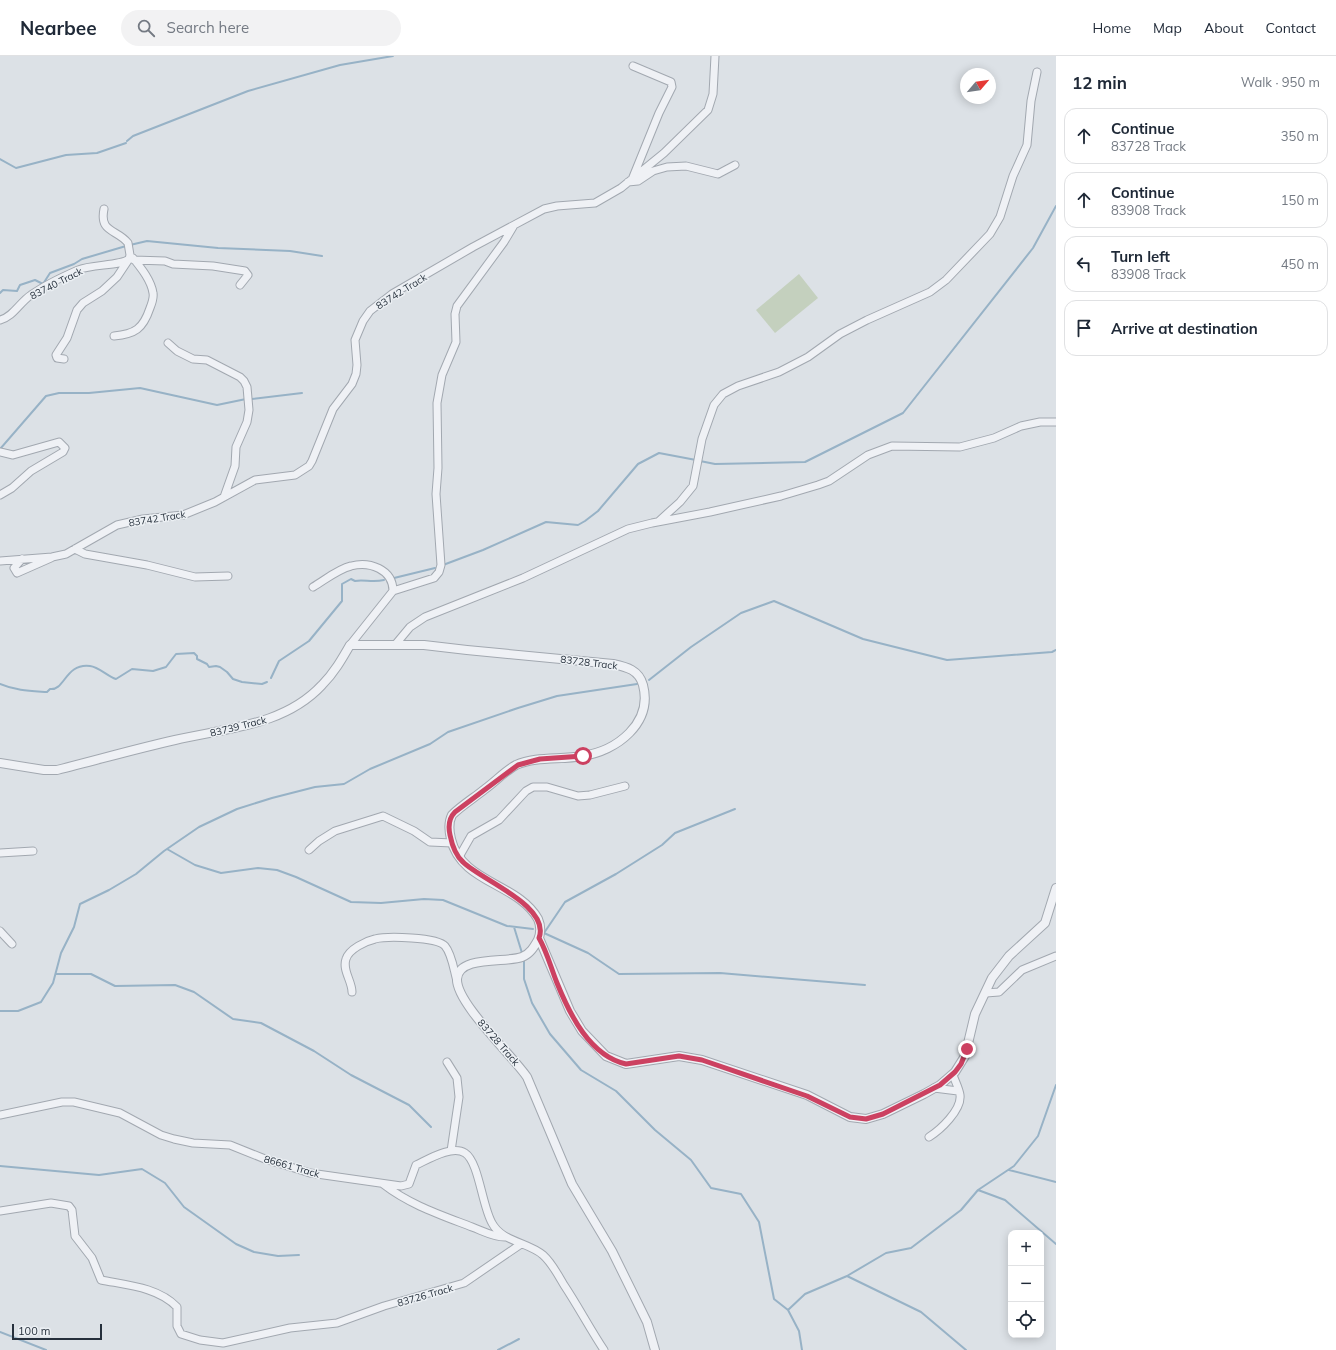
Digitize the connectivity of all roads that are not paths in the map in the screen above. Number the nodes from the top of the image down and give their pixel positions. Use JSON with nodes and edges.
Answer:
{"nodes":[{"id":1,"x":715,"y":56,"type":"edge"},
{"id":2,"x":634,"y":66,"type":"dead end"},
{"id":3,"x":1037,"y":72,"type":"dead end"},
{"id":4,"x":735,"y":165,"type":"dead end"},
{"id":5,"x":630,"y":181,"type":"junction"},
{"id":6,"x":104,"y":209,"type":"dead end"},
{"id":7,"x":513,"y":226,"type":"junction"},
{"id":8,"x":131,"y":258,"type":"junction"},
{"id":9,"x":240,"y":285,"type":"dead end"},
{"id":10,"x":0,"y":320,"type":"edge"},
{"id":11,"x":114,"y":336,"type":"dead end"},
{"id":12,"x":168,"y":343,"type":"dead end"},
{"id":13,"x":64,"y":358,"type":"dead end"},
{"id":14,"x":1056,"y":422,"type":"edge"},
{"id":15,"x":0,"y":452,"type":"edge"},
{"id":16,"x":0,"y":495,"type":"edge"},
{"id":17,"x":224,"y":497,"type":"junction"},
{"id":18,"x":659,"y":522,"type":"junction"},
{"id":19,"x":75,"y":549,"type":"junction"},
{"id":20,"x":52,"y":557,"type":"junction"},
{"id":21,"x":22,"y":559,"type":"junction"},
{"id":22,"x":0,"y":561,"type":"edge"},
{"id":23,"x":228,"y":576,"type":"dead end"},
{"id":24,"x":313,"y":587,"type":"dead end"},
{"id":25,"x":393,"y":591,"type":"junction"},
{"id":26,"x":350,"y":645,"type":"junction"},
{"id":27,"x":395,"y":645,"type":"junction"},
{"id":28,"x":0,"y":763,"type":"edge"},
{"id":29,"x":625,"y":786,"type":"dead end"},
{"id":30,"x":452,"y":843,"type":"junction"},
{"id":31,"x":33,"y":850,"type":"dead end"},
{"id":32,"x":309,"y":850,"type":"dead end"},
{"id":33,"x":0,"y":853,"type":"edge"},
{"id":34,"x":458,"y":857,"type":"junction"},
{"id":35,"x":1056,"y":888,"type":"edge"},
{"id":36,"x":0,"y":931,"type":"edge"},
{"id":37,"x":539,"y":938,"type":"junction"},
{"id":38,"x":12,"y":944,"type":"dead end"},
{"id":39,"x":1056,"y":956,"type":"edge"},
{"id":40,"x":457,"y":981,"type":"junction"},
{"id":41,"x":352,"y":992,"type":"dead end"},
{"id":42,"x":986,"y":993,"type":"junction"},
{"id":43,"x":447,"y":1062,"type":"dead end"},
{"id":44,"x":953,"y":1074,"type":"junction"},
{"id":45,"x":934,"y":1088,"type":"junction"},
{"id":46,"x":958,"y":1091,"type":"junction"},
{"id":47,"x":0,"y":1115,"type":"edge"},
{"id":48,"x":929,"y":1137,"type":"dead end"},
{"id":49,"x":451,"y":1151,"type":"junction"},
{"id":50,"x":383,"y":1184,"type":"junction"},
{"id":51,"x":0,"y":1211,"type":"edge"},
{"id":52,"x":507,"y":1237,"type":"junction"},
{"id":53,"x":521,"y":1244,"type":"junction"},
{"id":54,"x":604,"y":1350,"type":"edge"},
{"id":55,"x":655,"y":1350,"type":"edge"}],
"edges":[{"from":1,"to":5,"type":"street","name":"83742 Track"},
{"from":2,"to":5,"type":"street"},
{"from":3,"to":18,"type":"street"},
{"from":4,"to":5,"type":"street"},
{"from":5,"to":7,"type":"street","name":"83742 Track"},
{"from":6,"to":8,"type":"street"},
{"from":7,"to":17,"type":"street","name":"83742 Track"},
{"from":7,"to":25,"type":"street"},
{"from":8,"to":9,"type":"street","name":"83740 Track"},
{"from":8,"to":10,"type":"street","name":"83740 Track"},
{"from":8,"to":11,"type":"street"},
{"from":8,"to":13,"type":"street"},
{"from":12,"to":17,"type":"street"},
{"from":14,"to":18,"type":"street"},
{"from":15,"to":16,"type":"street"},
{"from":17,"to":19,"type":"street","name":"83742 Track"},
{"from":18,"to":27,"type":"street"},
{"from":19,"to":20,"type":"street","name":"83742 Track"},
{"from":19,"to":23,"type":"street"},
{"from":20,"to":21,"type":"street","name":"83742 Track"},
{"from":20,"to":21,"type":"street"},
{"from":21,"to":22,"type":"street","name":"83742 Track"},
{"from":24,"to":25,"type":"street"},
{"from":25,"to":26,"type":"street","name":"83739 Track"},
{"from":26,"to":27,"type":"street","name":"83728 Track"},
{"from":26,"to":28,"type":"street","name":"83739 Track"},
{"from":27,"to":30,"type":"street","name":"83728 Track"},
{"from":29,"to":34,"type":"street"},
{"from":30,"to":32,"type":"street"},
{"from":30,"to":34,"type":"street","name":"83728 Track"},
{"from":31,"to":33,"type":"street"},
{"from":34,"to":37,"type":"street","name":"83728 Track"},
{"from":35,"to":42,"type":"street","name":"83728 Track"},
{"from":36,"to":38,"type":"street"},
{"from":37,"to":40,"type":"street"},
{"from":37,"to":45,"type":"street","name":"83728 Track"},
{"from":39,"to":42,"type":"street"},
{"from":40,"to":41,"type":"street"},
{"from":40,"to":55,"type":"street","name":"83728 Track"},
{"from":42,"to":44,"type":"street","name":"83728 Track"},
{"from":43,"to":49,"type":"street"},
{"from":44,"to":45,"type":"street","name":"83728 Track"},
{"from":44,"to":46,"type":"street"},
{"from":45,"to":46,"type":"street"},
{"from":46,"to":48,"type":"street"},
{"from":47,"to":50,"type":"street","name":"86661 Track"},
{"from":49,"to":50,"type":"street","name":"86661 Track"},
{"from":49,"to":52,"type":"street"},
{"from":50,"to":52,"type":"street"},
{"from":51,"to":53,"type":"street","name":"83726 Track"},
{"from":52,"to":53,"type":"street"},
{"from":53,"to":54,"type":"street"}]}
